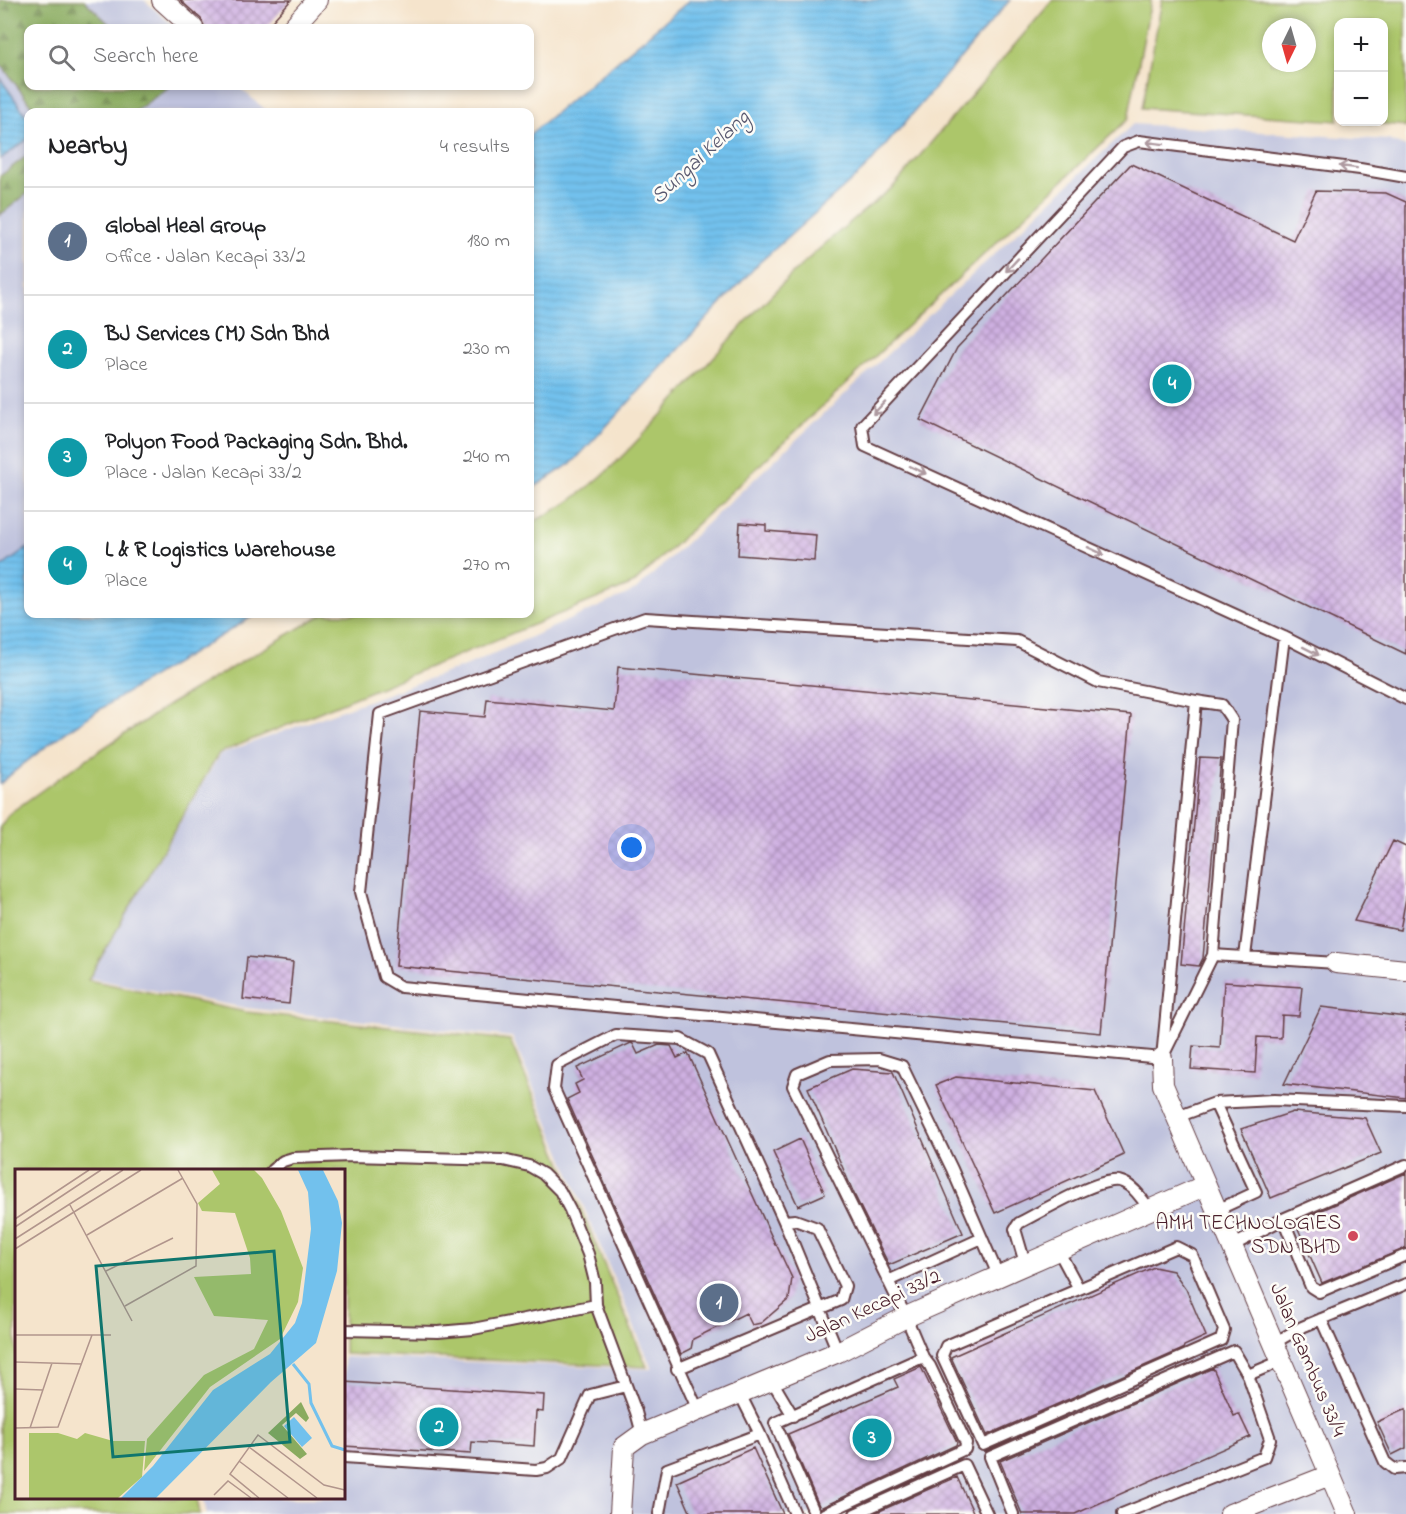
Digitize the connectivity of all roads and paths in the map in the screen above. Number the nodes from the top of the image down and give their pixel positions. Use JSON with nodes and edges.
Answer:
{"nodes":[{"id":1,"x":162,"y":0,"type":"edge"},
{"id":2,"x":317,"y":0,"type":"edge"},
{"id":3,"x":189,"y":24,"type":"edge"},
{"id":4,"x":296,"y":24,"type":"edge"},
{"id":5,"x":1406,"y":177,"type":"edge"},
{"id":6,"x":1284,"y":637,"type":"junction"},
{"id":7,"x":1406,"y":699,"type":"edge"},
{"id":8,"x":1196,"y":701,"type":"junction"},
{"id":9,"x":1213,"y":955,"type":"junction"},
{"id":10,"x":1245,"y":957,"type":"junction"},
{"id":11,"x":1336,"y":963,"type":"joint"},
{"id":12,"x":1406,"y":970,"type":"edge"},
{"id":13,"x":1162,"y":1058,"type":"junction"},
{"id":14,"x":1215,"y":1103,"type":"junction"},
{"id":15,"x":1406,"y":1106,"type":"edge"},
{"id":16,"x":1177,"y":1117,"type":"junction"},
{"id":17,"x":1406,"y":1165,"type":"edge"},
{"id":18,"x":273,"y":1169,"type":"edge"},
{"id":19,"x":1206,"y":1185,"type":"junction"},
{"id":20,"x":1149,"y":1210,"type":"junction"},
{"id":21,"x":1216,"y":1210,"type":"junction"},
{"id":22,"x":1283,"y":1219,"type":"junction"},
{"id":23,"x":784,"y":1221,"type":"junction"},
{"id":24,"x":982,"y":1238,"type":"junction"},
{"id":25,"x":1232,"y":1246,"type":"junction"},
{"id":26,"x":1058,"y":1250,"type":"junction"},
{"id":27,"x":1406,"y":1255,"type":"edge"},
{"id":28,"x":1025,"y":1263,"type":"junction"},
{"id":29,"x":998,"y":1275,"type":"junction"},
{"id":30,"x":888,"y":1281,"type":"junction"},
{"id":31,"x":1406,"y":1284,"type":"edge"},
{"id":32,"x":1079,"y":1289,"type":"junction"},
{"id":33,"x":596,"y":1305,"type":"junction"},
{"id":34,"x":820,"y":1309,"type":"junction"},
{"id":35,"x":906,"y":1317,"type":"junction"},
{"id":36,"x":1321,"y":1319,"type":"junction"},
{"id":37,"x":345,"y":1330,"type":"edge"},
{"id":38,"x":838,"y":1352,"type":"junction"},
{"id":39,"x":1277,"y":1352,"type":"junction"},
{"id":40,"x":923,"y":1357,"type":"junction"},
{"id":41,"x":677,"y":1369,"type":"junction"},
{"id":42,"x":1248,"y":1375,"type":"junction"},
{"id":43,"x":771,"y":1379,"type":"junction"},
{"id":44,"x":626,"y":1386,"type":"junction"},
{"id":45,"x":739,"y":1392,"type":"junction"},
{"id":46,"x":698,"y":1410,"type":"junction"},
{"id":47,"x":793,"y":1416,"type":"junction"},
{"id":48,"x":642,"y":1434,"type":"junction"},
{"id":49,"x":760,"y":1434,"type":"junction"},
{"id":50,"x":345,"y":1457,"type":"edge"},
{"id":51,"x":1406,"y":1468,"type":"edge"},
{"id":52,"x":1330,"y":1475,"type":"junction"},
{"id":53,"x":620,"y":1514,"type":"edge"},
{"id":54,"x":658,"y":1514,"type":"edge"},
{"id":55,"x":795,"y":1514,"type":"edge"},
{"id":56,"x":815,"y":1514,"type":"edge"},
{"id":57,"x":824,"y":1514,"type":"edge"},
{"id":58,"x":855,"y":1514,"type":"edge"},
{"id":59,"x":987,"y":1514,"type":"edge"},
{"id":60,"x":1013,"y":1514,"type":"edge"},
{"id":61,"x":1122,"y":1514,"type":"edge"},
{"id":62,"x":1230,"y":1514,"type":"edge"},
{"id":63,"x":1347,"y":1514,"type":"edge"}],
"edges":[{"from":1,"to":3,"type":"street"},
{"from":2,"to":4,"type":"street"},
{"from":5,"to":6,"type":"lane","one_way":true},
{"from":6,"to":7,"type":"lane","one_way":true},
{"from":6,"to":10,"type":"lane"},
{"from":8,"to":9,"type":"lane"},
{"from":8,"to":13,"type":"lane"},
{"from":8,"to":13,"type":"lane"},
{"from":9,"to":10,"type":"lane"},
{"from":9,"to":13,"type":"lane"},
{"from":10,"to":11,"type":"lane"},
{"from":11,"to":12,"type":"street"},
{"from":13,"to":16,"type":"street","name":"Jalan Gambus 33/4"},
{"from":14,"to":15,"type":"lane"},
{"from":14,"to":16,"type":"lane"},
{"from":14,"to":21,"type":"lane"},
{"from":16,"to":19,"type":"street","name":"Jalan Gambus 33/4"},
{"from":17,"to":22,"type":"lane"},
{"from":18,"to":33,"type":"lane"},
{"from":19,"to":20,"type":"street","name":"Jalan Kecapi 33/2"},
{"from":19,"to":21,"type":"street","name":"Jalan Gambus 33/4"},
{"from":20,"to":26,"type":"street","name":"Jalan Kecapi 33/2"},
{"from":20,"to":28,"type":"lane"},
{"from":21,"to":25,"type":"street","name":"Jalan Gambus 33/4"},
{"from":22,"to":25,"type":"lane"},
{"from":22,"to":27,"type":"lane"},
{"from":23,"to":34,"type":"lane"},
{"from":23,"to":34,"type":"lane"},
{"from":23,"to":41,"type":"lane"},
{"from":24,"to":29,"type":"lane"},
{"from":24,"to":30,"type":"lane"},
{"from":24,"to":30,"type":"lane"},
{"from":25,"to":39,"type":"street","name":"Jalan Gambus 33/4"},
{"from":26,"to":28,"type":"street","name":"Jalan Kecapi 33/2"},
{"from":26,"to":32,"type":"lane"},
{"from":28,"to":29,"type":"street","name":"Jalan Kecapi 33/2"},
{"from":29,"to":35,"type":"street","name":"Jalan Kecapi 33/2"},
{"from":30,"to":35,"type":"lane"},
{"from":31,"to":36,"type":"lane"},
{"from":32,"to":32,"type":"lane"},
{"from":33,"to":37,"type":"lane"},
{"from":33,"to":44,"type":"lane"},
{"from":34,"to":38,"type":"lane"},
{"from":34,"to":41,"type":"lane"},
{"from":35,"to":38,"type":"street","name":"Jalan Kecapi 33/2"},
{"from":35,"to":40,"type":"lane"},
{"from":36,"to":39,"type":"lane"},
{"from":36,"to":51,"type":"lane"},
{"from":38,"to":43,"type":"street","name":"Jalan Kecapi 33/2"},
{"from":39,"to":42,"type":"lane"},
{"from":39,"to":52,"type":"street","name":"Jalan Gambus 33/4"},
{"from":40,"to":47,"type":"lane"},
{"from":40,"to":57,"type":"lane"},
{"from":41,"to":46,"type":"lane"},
{"from":42,"to":60,"type":"lane"},
{"from":42,"to":61,"type":"lane"},
{"from":43,"to":45,"type":"street","name":"Jalan Kecapi 33/2"},
{"from":43,"to":47,"type":"lane"},
{"from":44,"to":48,"type":"lane"},
{"from":44,"to":50,"type":"lane"},
{"from":45,"to":46,"type":"street","name":"Jalan Kecapi 33/2"},
{"from":45,"to":49,"type":"lane"},
{"from":46,"to":48,"type":"street","name":"Jalan Kecapi 33/2"},
{"from":47,"to":56,"type":"lane"},
{"from":48,"to":53,"type":"street","name":"Jalan Kecapi 33/2"},
{"from":49,"to":54,"type":"lane"},
{"from":49,"to":55,"type":"lane"},
{"from":52,"to":62,"type":"street"},
{"from":52,"to":63,"type":"street","name":"Jalan Gambus 33/4"},
{"from":58,"to":59,"type":"lane"}]}
